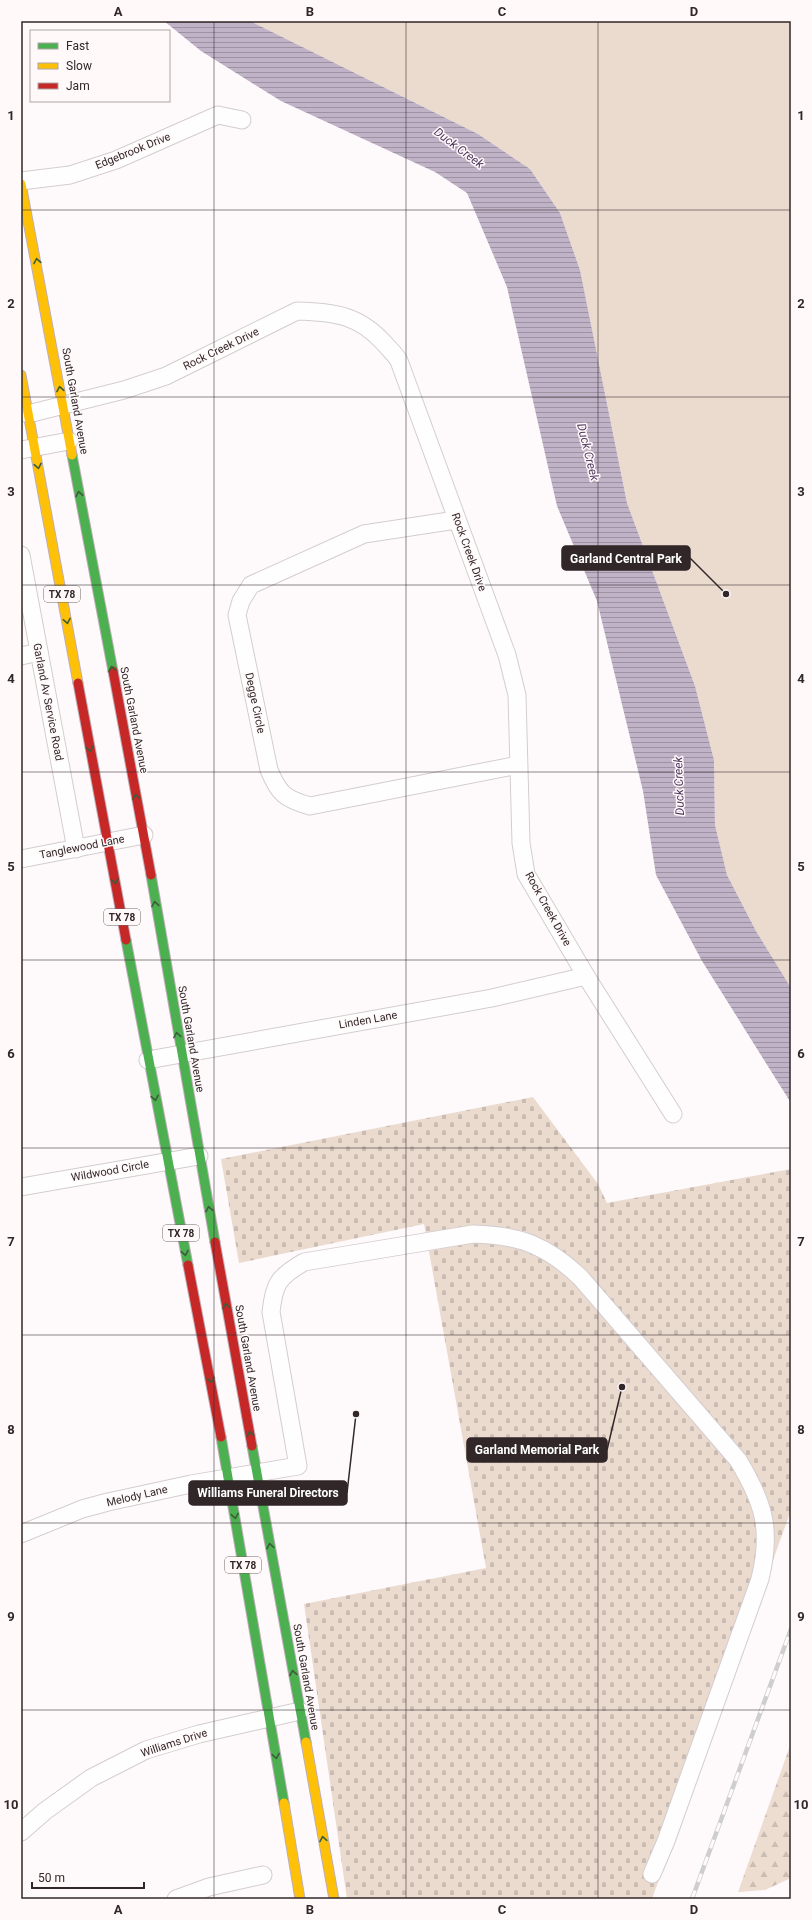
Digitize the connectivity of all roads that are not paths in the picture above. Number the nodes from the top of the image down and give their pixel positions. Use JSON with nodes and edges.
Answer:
{"nodes":[{"id":1,"x":242,"y":120,"type":"dead end"},
{"id":2,"x":21,"y":182,"type":"edge"},
{"id":3,"x":21,"y":375,"type":"edge"},
{"id":4,"x":63,"y":405,"type":"junction"},
{"id":5,"x":28,"y":414,"type":"junction"},
{"id":6,"x":70,"y":441,"type":"junction"},
{"id":7,"x":28,"y":448,"type":"edge"},
{"id":8,"x":456,"y":520,"type":"junction"},
{"id":9,"x":21,"y":555,"type":"edge"},
{"id":10,"x":39,"y":652,"type":"junction"},
{"id":11,"x":21,"y":656,"type":"edge"},
{"id":12,"x":518,"y":764,"type":"junction"},
{"id":13,"x":144,"y":835,"type":"junction"},
{"id":14,"x":108,"y":843,"type":"junction"},
{"id":15,"x":76,"y":849,"type":"junction"},
{"id":16,"x":21,"y":859,"type":"edge"},
{"id":17,"x":586,"y":976,"type":"junction"},
{"id":18,"x":180,"y":1053,"type":"junction"},
{"id":19,"x":148,"y":1060,"type":"junction"},
{"id":20,"x":674,"y":1114,"type":"dead end"},
{"id":21,"x":199,"y":1156,"type":"junction"},
{"id":22,"x":167,"y":1161,"type":"junction"},
{"id":23,"x":21,"y":1187,"type":"edge"},
{"id":24,"x":257,"y":1472,"type":"junction"},
{"id":25,"x":229,"y":1478,"type":"junction"},
{"id":26,"x":21,"y":1534,"type":"edge"},
{"id":27,"x":300,"y":1711,"type":"junction"},
{"id":28,"x":270,"y":1718,"type":"junction"},
{"id":29,"x":21,"y":1832,"type":"edge"},
{"id":30,"x":652,"y":1874,"type":"dead end"},
{"id":31,"x":263,"y":1875,"type":"dead end"},
{"id":32,"x":176,"y":1899,"type":"edge"},
{"id":33,"x":300,"y":1899,"type":"edge"},
{"id":34,"x":334,"y":1899,"type":"edge"}],
"edges":[{"from":1,"to":2,"type":"street","name":"Edgebrook Drive"},
{"from":4,"to":2,"type":"main road","name":"South Garland Avenue","number":"TX 78","one_way":true},
{"from":3,"to":5,"type":"main road","number":"TX 78"},
{"from":4,"to":5,"type":"street","name":"Rock Creek Drive"},
{"from":4,"to":6,"type":"main road","name":"South Garland Avenue","number":"TX 78"},
{"from":4,"to":8,"type":"street","name":"Rock Creek Drive"},
{"from":5,"to":7,"type":"main road","number":"TX 78"},
{"from":6,"to":7,"type":"street"},
{"from":13,"to":6,"type":"main road","name":"South Garland Avenue","number":"TX 78","one_way":true},
{"from":7,"to":14,"type":"main road","number":"TX 78","one_way":true},
{"from":8,"to":12,"type":"street","name":"Rock Creek Drive"},
{"from":8,"to":12,"type":"street","name":"Degge Circle"},
{"from":9,"to":10,"type":"street","name":"Garland Av Service Road"},
{"from":10,"to":11,"type":"street"},
{"from":10,"to":15,"type":"street","name":"Garland Av Service Road"},
{"from":12,"to":17,"type":"street","name":"Rock Creek Drive"},
{"from":13,"to":14,"type":"street","name":"Tanglewood Lane"},
{"from":18,"to":13,"type":"main road","name":"South Garland Avenue","number":"TX 78","one_way":true},
{"from":14,"to":15,"type":"street","name":"Tanglewood Lane"},
{"from":14,"to":19,"type":"main road","number":"TX 78","one_way":true},
{"from":15,"to":16,"type":"street","name":"Tanglewood Lane"},
{"from":17,"to":18,"type":"street","name":"Linden Lane"},
{"from":17,"to":20,"type":"street","name":"Rock Creek Drive"},
{"from":18,"to":19,"type":"street","name":"Linden Lane"},
{"from":18,"to":21,"type":"main road","name":"South Garland Avenue","number":"TX 78"},
{"from":19,"to":22,"type":"main road","number":"TX 78","one_way":true},
{"from":21,"to":22,"type":"street","name":"Wildwood Circle"},
{"from":24,"to":21,"type":"main road","name":"South Garland Avenue","number":"TX 78","one_way":true},
{"from":22,"to":23,"type":"street","name":"Wildwood Circle"},
{"from":22,"to":25,"type":"main road","number":"TX 78","one_way":true},
{"from":24,"to":25,"type":"street","name":"Melody Lane"},
{"from":27,"to":24,"type":"main road","name":"South Garland Avenue","number":"TX 78","one_way":true},
{"from":24,"to":30,"type":"street","name":"Melody Lane"},
{"from":25,"to":26,"type":"street","name":"Melody Lane"},
{"from":25,"to":28,"type":"main road","number":"TX 78","one_way":true},
{"from":27,"to":28,"type":"street","name":"Williams Drive"},
{"from":34,"to":27,"type":"main road","name":"South Garland Avenue","number":"TX 78","one_way":true},
{"from":28,"to":29,"type":"street","name":"Williams Drive"},
{"from":28,"to":33,"type":"main road","number":"TX 78","one_way":true},
{"from":31,"to":32,"type":"street"}]}
